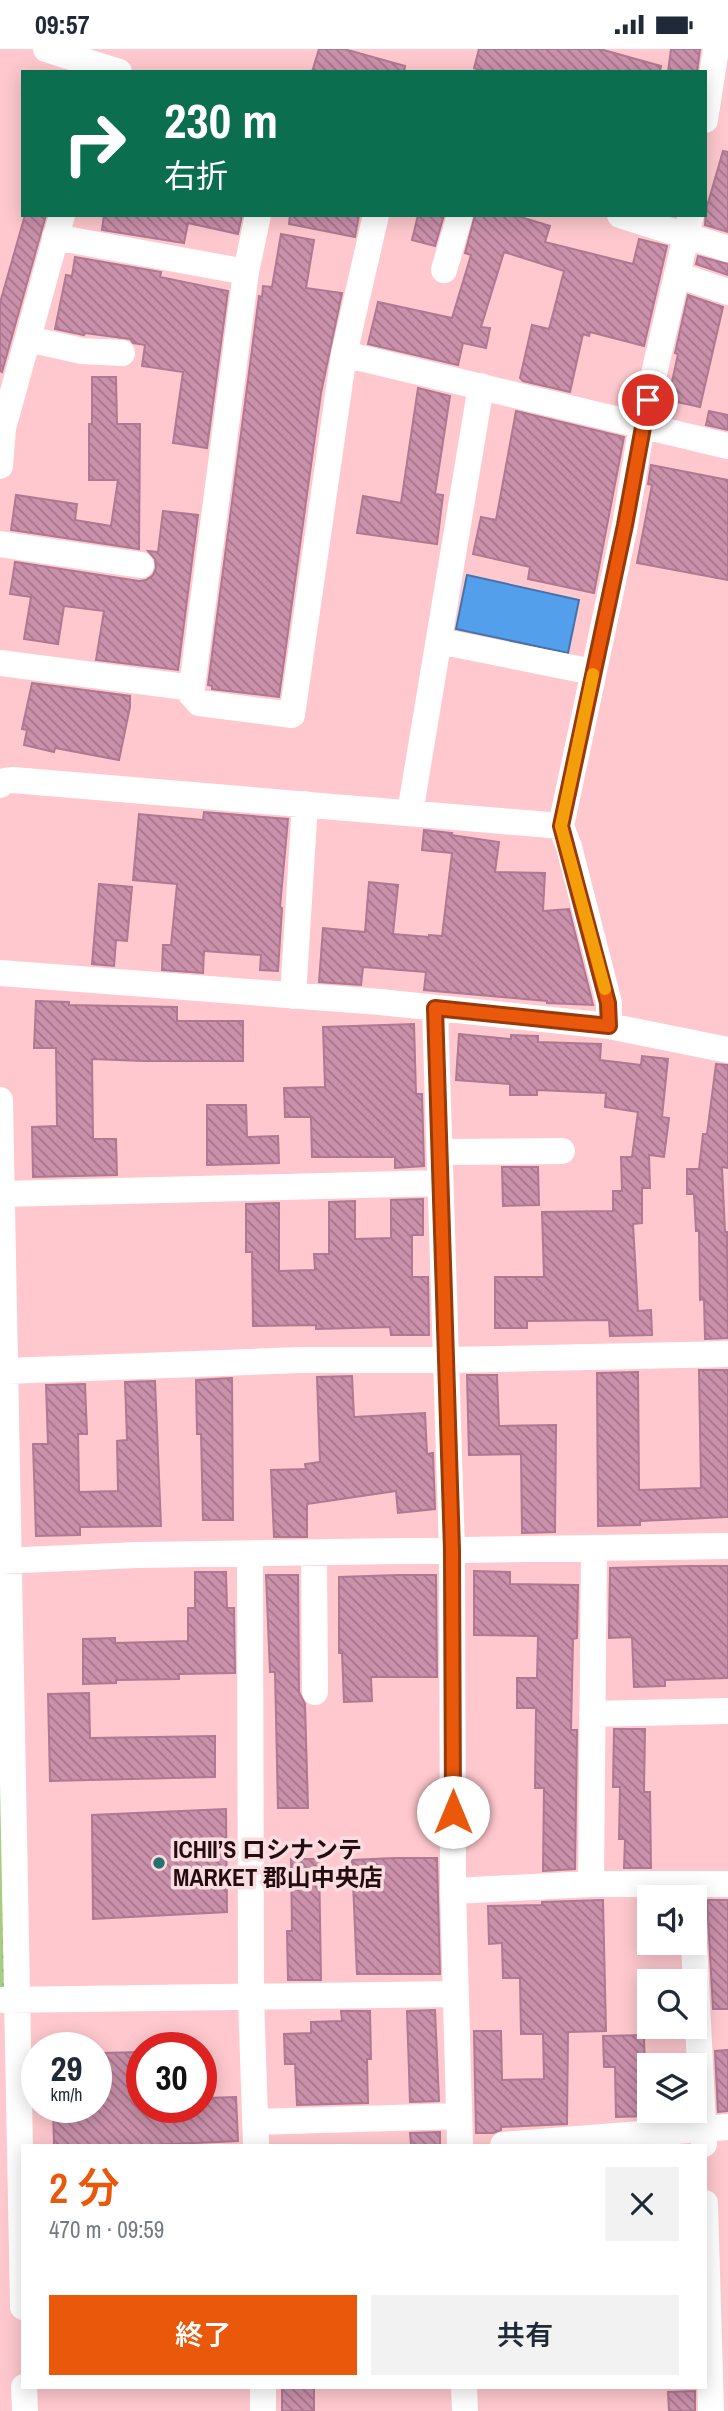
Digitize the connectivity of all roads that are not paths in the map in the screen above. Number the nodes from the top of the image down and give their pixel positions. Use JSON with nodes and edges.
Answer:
{"nodes":[{"id":1,"x":46,"y":49,"type":"edge"},
{"id":2,"x":716,"y":49,"type":"edge"},
{"id":3,"x":108,"y":70,"type":"edge"},
{"id":4,"x":707,"y":107,"type":"edge"},
{"id":5,"x":258,"y":217,"type":"edge"},
{"id":6,"x":376,"y":217,"type":"edge"},
{"id":7,"x":459,"y":217,"type":"edge"},
{"id":8,"x":634,"y":217,"type":"edge"},
{"id":9,"x":690,"y":225,"type":"edge"},
{"id":10,"x":59,"y":226,"type":"edge"},
{"id":11,"x":728,"y":249,"type":"edge"},
{"id":12,"x":444,"y":270,"type":"dead end"},
{"id":13,"x":246,"y":272,"type":"junction"},
{"id":14,"x":678,"y":275,"type":"junction"},
{"id":15,"x":728,"y":292,"type":"edge"},
{"id":16,"x":28,"y":339,"type":"junction"},
{"id":17,"x":122,"y":353,"type":"dead end"},
{"id":18,"x":344,"y":354,"type":"junction"},
{"id":19,"x":481,"y":386,"type":"junction"},
{"id":20,"x":642,"y":425,"type":"junction"},
{"id":21,"x":1,"y":427,"type":"edge"},
{"id":22,"x":728,"y":446,"type":"edge"},
{"id":23,"x":0,"y":466,"type":"edge"},
{"id":24,"x":0,"y":544,"type":"edge"},
{"id":25,"x":141,"y":565,"type":"dead end"},
{"id":26,"x":439,"y":641,"type":"junction"},
{"id":27,"x":0,"y":663,"type":"edge"},
{"id":28,"x":593,"y":672,"type":"junction"},
{"id":29,"x":191,"y":694,"type":"junction"},
{"id":30,"x":0,"y":785,"type":"edge"},
{"id":31,"x":305,"y":804,"type":"junction"},
{"id":32,"x":410,"y":813,"type":"junction"},
{"id":33,"x":561,"y":826,"type":"junction"},
{"id":34,"x":0,"y":973,"type":"edge"},
{"id":35,"x":293,"y":996,"type":"junction"},
{"id":36,"x":435,"y":1008,"type":"junction"},
{"id":37,"x":609,"y":1026,"type":"junction"},
{"id":38,"x":728,"y":1050,"type":"edge"},
{"id":39,"x":0,"y":1100,"type":"edge"},
{"id":40,"x":562,"y":1151,"type":"dead end"},
{"id":41,"x":440,"y":1152,"type":"junction"},
{"id":42,"x":440,"y":1183,"type":"junction"},
{"id":43,"x":2,"y":1194,"type":"junction"},
{"id":44,"x":728,"y":1354,"type":"edge"},
{"id":45,"x":446,"y":1360,"type":"junction"},
{"id":46,"x":7,"y":1371,"type":"junction"},
{"id":47,"x":728,"y":1546,"type":"edge"},
{"id":48,"x":594,"y":1548,"type":"junction"},
{"id":49,"x":452,"y":1550,"type":"junction"},
{"id":50,"x":314,"y":1553,"type":"junction"},
{"id":51,"x":250,"y":1555,"type":"junction"},
{"id":52,"x":4,"y":1561,"type":"edge"},
{"id":53,"x":315,"y":1692,"type":"dead end"},
{"id":54,"x":728,"y":1711,"type":"edge"},
{"id":55,"x":592,"y":1714,"type":"junction"},
{"id":56,"x":591,"y":1884,"type":"junction"},
{"id":57,"x":728,"y":1884,"type":"edge"},
{"id":58,"x":637,"y":1887,"type":"edge"},
{"id":59,"x":707,"y":1888,"type":"edge"},
{"id":60,"x":453,"y":1891,"type":"junction"},
{"id":61,"x":695,"y":1955,"type":"edge"},
{"id":62,"x":455,"y":1994,"type":"junction"},
{"id":63,"x":251,"y":1998,"type":"junction"},
{"id":64,"x":8,"y":2000,"type":"edge"},
{"id":65,"x":459,"y":2116,"type":"junction"},
{"id":66,"x":255,"y":2134,"type":"edge"},
{"id":67,"x":712,"y":2134,"type":"edge"},
{"id":68,"x":460,"y":2144,"type":"edge"},
{"id":69,"x":522,"y":2144,"type":"edge"},
{"id":70,"x":707,"y":2240,"type":"edge"},
{"id":71,"x":21,"y":2266,"type":"edge"},
{"id":72,"x":714,"y":2371,"type":"edge"},
{"id":73,"x":24,"y":2389,"type":"edge"},
{"id":74,"x":263,"y":2389,"type":"edge"},
{"id":75,"x":25,"y":2411,"type":"edge"},
{"id":76,"x":263,"y":2411,"type":"edge"},
{"id":77,"x":711,"y":2411,"type":"edge"}],
"edges":[{"from":1,"to":3,"type":"street"},
{"from":2,"to":4,"type":"street"},
{"from":5,"to":13,"type":"street"},
{"from":6,"to":18,"type":"street"},
{"from":7,"to":12,"type":"street"},
{"from":8,"to":9,"type":"street"},
{"from":9,"to":11,"type":"street"},
{"from":9,"to":14,"type":"street"},
{"from":10,"to":13,"type":"street"},
{"from":10,"to":16,"type":"street"},
{"from":13,"to":29,"type":"street"},
{"from":14,"to":15,"type":"street"},
{"from":14,"to":20,"type":"street"},
{"from":16,"to":17,"type":"street"},
{"from":16,"to":21,"type":"street"},
{"from":18,"to":19,"type":"street"},
{"from":18,"to":29,"type":"street"},
{"from":19,"to":20,"type":"street"},
{"from":19,"to":26,"type":"street"},
{"from":20,"to":22,"type":"street"},
{"from":20,"to":28,"type":"street"},
{"from":21,"to":23,"type":"street"},
{"from":24,"to":25,"type":"street"},
{"from":26,"to":28,"type":"street"},
{"from":26,"to":32,"type":"street"},
{"from":27,"to":29,"type":"street"},
{"from":28,"to":33,"type":"street"},
{"from":30,"to":31,"type":"street"},
{"from":31,"to":32,"type":"street"},
{"from":31,"to":35,"type":"street"},
{"from":32,"to":33,"type":"street"},
{"from":33,"to":37,"type":"street"},
{"from":34,"to":35,"type":"street"},
{"from":35,"to":36,"type":"street"},
{"from":36,"to":37,"type":"street"},
{"from":36,"to":41,"type":"street"},
{"from":37,"to":38,"type":"street"},
{"from":39,"to":43,"type":"street"},
{"from":40,"to":41,"type":"street"},
{"from":41,"to":42,"type":"street"},
{"from":42,"to":43,"type":"street"},
{"from":42,"to":45,"type":"street"},
{"from":43,"to":46,"type":"street"},
{"from":44,"to":45,"type":"street"},
{"from":45,"to":46,"type":"street"},
{"from":45,"to":49,"type":"street"},
{"from":46,"to":52,"type":"street"},
{"from":47,"to":48,"type":"street"},
{"from":48,"to":49,"type":"street"},
{"from":48,"to":55,"type":"street"},
{"from":49,"to":50,"type":"street"},
{"from":49,"to":60,"type":"street"},
{"from":50,"to":51,"type":"street"},
{"from":50,"to":53,"type":"street"},
{"from":51,"to":52,"type":"street"},
{"from":51,"to":63,"type":"street"},
{"from":52,"to":64,"type":"street"},
{"from":54,"to":55,"type":"street"},
{"from":55,"to":56,"type":"street"},
{"from":56,"to":58,"type":"street"},
{"from":56,"to":60,"type":"street"},
{"from":57,"to":59,"type":"street"},
{"from":60,"to":62,"type":"street"},
{"from":61,"to":67,"type":"street"},
{"from":62,"to":63,"type":"street"},
{"from":62,"to":65,"type":"street"},
{"from":63,"to":64,"type":"street"},
{"from":63,"to":66,"type":"street"},
{"from":64,"to":71,"type":"street"},
{"from":65,"to":66,"type":"street"},
{"from":65,"to":68,"type":"street"},
{"from":67,"to":69,"type":"street"},
{"from":70,"to":72,"type":"street"},
{"from":72,"to":77,"type":"street"},
{"from":73,"to":75,"type":"street"},
{"from":74,"to":76,"type":"street"}]}
